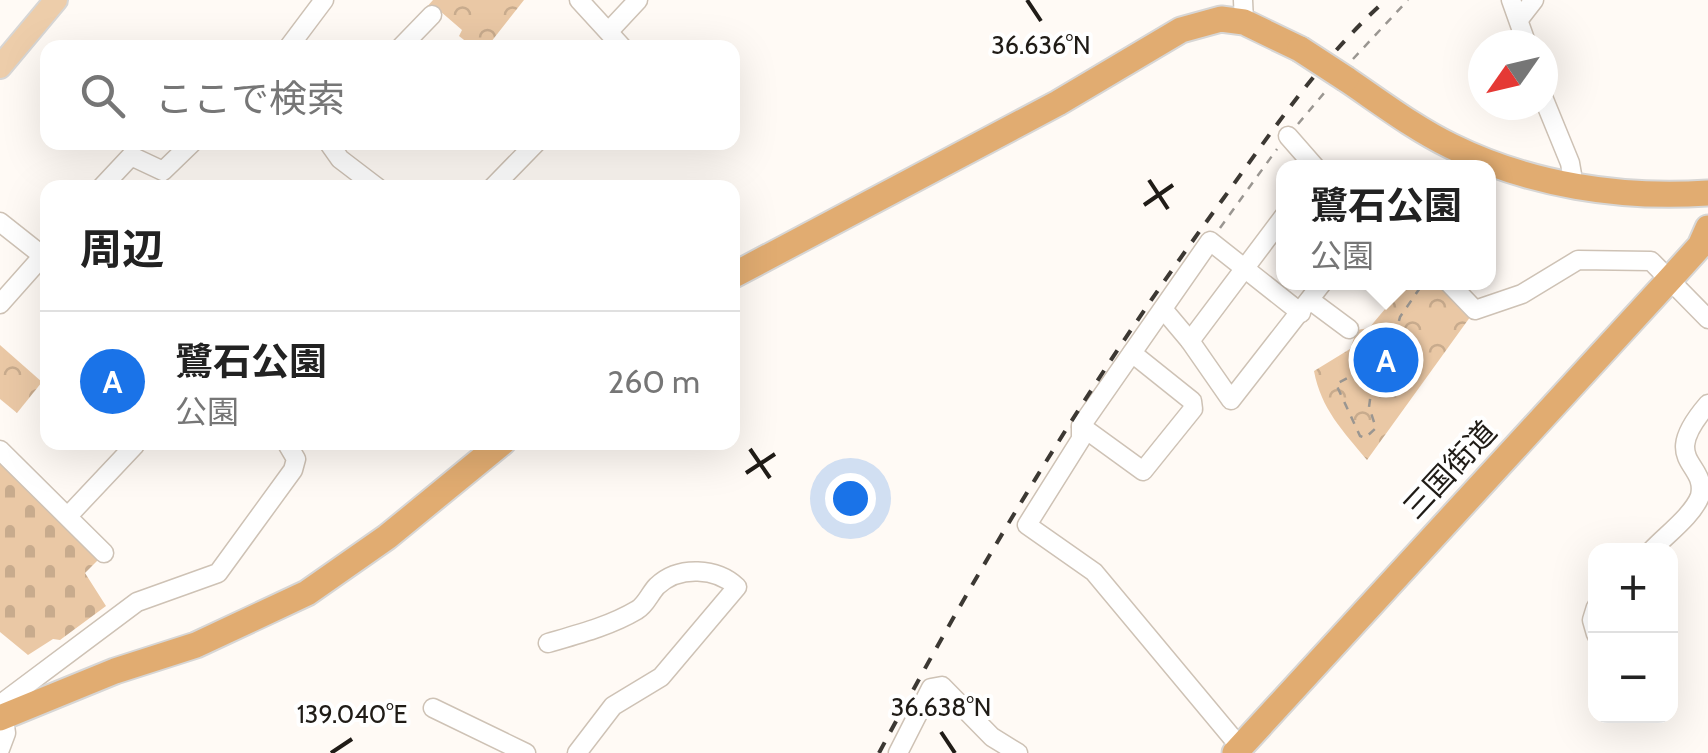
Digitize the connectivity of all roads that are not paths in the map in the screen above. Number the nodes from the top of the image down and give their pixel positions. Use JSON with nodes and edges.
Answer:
{"nodes":[{"id":1,"x":56,"y":0,"type":"edge"},
{"id":2,"x":324,"y":0,"type":"edge"},
{"id":3,"x":578,"y":0,"type":"edge"},
{"id":4,"x":638,"y":0,"type":"edge"},
{"id":5,"x":1510,"y":0,"type":"edge"},
{"id":6,"x":1534,"y":0,"type":"edge"},
{"id":7,"x":1244,"y":11,"type":"edge"},
{"id":8,"x":432,"y":14,"type":"dead end"},
{"id":9,"x":1520,"y":18,"type":"junction"},
{"id":10,"x":610,"y":30,"type":"junction"},
{"id":11,"x":1523,"y":30,"type":"edge"},
{"id":12,"x":294,"y":40,"type":"edge"},
{"id":13,"x":408,"y":40,"type":"edge"},
{"id":14,"x":617,"y":40,"type":"edge"},
{"id":15,"x":0,"y":67,"type":"edge"},
{"id":16,"x":1552,"y":120,"type":"edge"},
{"id":17,"x":1288,"y":136,"type":"road end"},
{"id":18,"x":184,"y":150,"type":"edge"},
{"id":19,"x":334,"y":150,"type":"edge"},
{"id":20,"x":528,"y":150,"type":"edge"},
{"id":21,"x":1309,"y":160,"type":"edge"},
{"id":22,"x":1493,"y":160,"type":"edge"},
{"id":23,"x":1496,"y":161,"type":"edge"},
{"id":24,"x":108,"y":180,"type":"edge"},
{"id":25,"x":368,"y":180,"type":"edge"},
{"id":26,"x":500,"y":180,"type":"edge"},
{"id":27,"x":1574,"y":186,"type":"junction"},
{"id":28,"x":1708,"y":193,"type":"edge"},
{"id":29,"x":1708,"y":206,"type":"edge"},
{"id":30,"x":0,"y":222,"type":"edge"},
{"id":31,"x":1276,"y":227,"type":"edge"},
{"id":32,"x":1708,"y":228,"type":"edge"},
{"id":33,"x":40,"y":251,"type":"edge"},
{"id":34,"x":40,"y":261,"type":"edge"},
{"id":35,"x":1245,"y":269,"type":"junction"},
{"id":36,"x":740,"y":272,"type":"edge"},
{"id":37,"x":1671,"y":278,"type":"junction"},
{"id":38,"x":1276,"y":288,"type":"edge"},
{"id":39,"x":1279,"y":290,"type":"edge"},
{"id":40,"x":1317,"y":290,"type":"edge"},
{"id":41,"x":1456,"y":290,"type":"edge"},
{"id":42,"x":0,"y":304,"type":"edge"},
{"id":43,"x":1305,"y":306,"type":"junction"},
{"id":44,"x":1163,"y":309,"type":"junction"},
{"id":45,"x":1708,"y":320,"type":"edge"},
{"id":46,"x":1349,"y":330,"type":"dead end"},
{"id":47,"x":1190,"y":340,"type":"junction"},
{"id":48,"x":1132,"y":354,"type":"junction"},
{"id":49,"x":1708,"y":404,"type":"edge"},
{"id":50,"x":1081,"y":426,"type":"junction"},
{"id":51,"x":0,"y":450,"type":"edge"},
{"id":52,"x":130,"y":450,"type":"edge"},
{"id":53,"x":291,"y":450,"type":"edge"},
{"id":54,"x":492,"y":450,"type":"edge"},
{"id":55,"x":69,"y":515,"type":"junction"},
{"id":56,"x":1658,"y":543,"type":"edge"},
{"id":57,"x":104,"y":553,"type":"dead end"},
{"id":58,"x":548,"y":643,"type":"dead end"},
{"id":59,"x":433,"y":708,"type":"dead end"},
{"id":60,"x":2,"y":717,"type":"edge"},
{"id":61,"x":0,"y":748,"type":"edge"},
{"id":62,"x":1238,"y":750,"type":"edge"},
{"id":63,"x":526,"y":753,"type":"edge"},
{"id":64,"x":577,"y":753,"type":"edge"},
{"id":65,"x":898,"y":753,"type":"edge"},
{"id":66,"x":1018,"y":753,"type":"edge"}],
"edges":[{"from":1,"to":15,"type":"main road"},
{"from":2,"to":12,"type":"street"},
{"from":3,"to":10,"type":"street"},
{"from":4,"to":10,"type":"street"},
{"from":5,"to":9,"type":"street"},
{"from":6,"to":9,"type":"street"},
{"from":7,"to":22,"type":"highway","bridge":true},
{"from":7,"to":36,"type":"highway"},
{"from":8,"to":13,"type":"street"},
{"from":9,"to":11,"type":"street"},
{"from":10,"to":14,"type":"street"},
{"from":16,"to":27,"type":"street"},
{"from":17,"to":21,"type":"street"},
{"from":18,"to":24,"type":"street"},
{"from":19,"to":25,"type":"street"},
{"from":20,"to":26,"type":"street"},
{"from":23,"to":27,"type":"highway","bridge":true},
{"from":27,"to":28,"type":"highway"},
{"from":28,"to":29,"type":"highway"},
{"from":30,"to":33,"type":"street"},
{"from":31,"to":35,"type":"street"},
{"from":32,"to":37,"type":"highway","name":"三国街道"},
{"from":34,"to":42,"type":"street"},
{"from":35,"to":38,"type":"street"},
{"from":35,"to":44,"type":"street"},
{"from":35,"to":47,"type":"street"},
{"from":37,"to":41,"type":"street"},
{"from":37,"to":45,"type":"street"},
{"from":37,"to":62,"type":"highway","name":"三国街道"},
{"from":39,"to":43,"type":"street"},
{"from":40,"to":43,"type":"street"},
{"from":43,"to":46,"type":"street"},
{"from":43,"to":47,"type":"street"},
{"from":44,"to":47,"type":"street"},
{"from":44,"to":48,"type":"street"},
{"from":48,"to":50,"type":"street"},
{"from":48,"to":50,"type":"street"},
{"from":49,"to":56,"type":"street"},
{"from":50,"to":62,"type":"street"},
{"from":51,"to":55,"type":"street"},
{"from":52,"to":55,"type":"street"},
{"from":53,"to":60,"type":"street"},
{"from":54,"to":60,"type":"highway"},
{"from":55,"to":57,"type":"street"},
{"from":58,"to":64,"type":"street"},
{"from":59,"to":63,"type":"street"},
{"from":60,"to":61,"type":"street"},
{"from":65,"to":66,"type":"street"}]}
